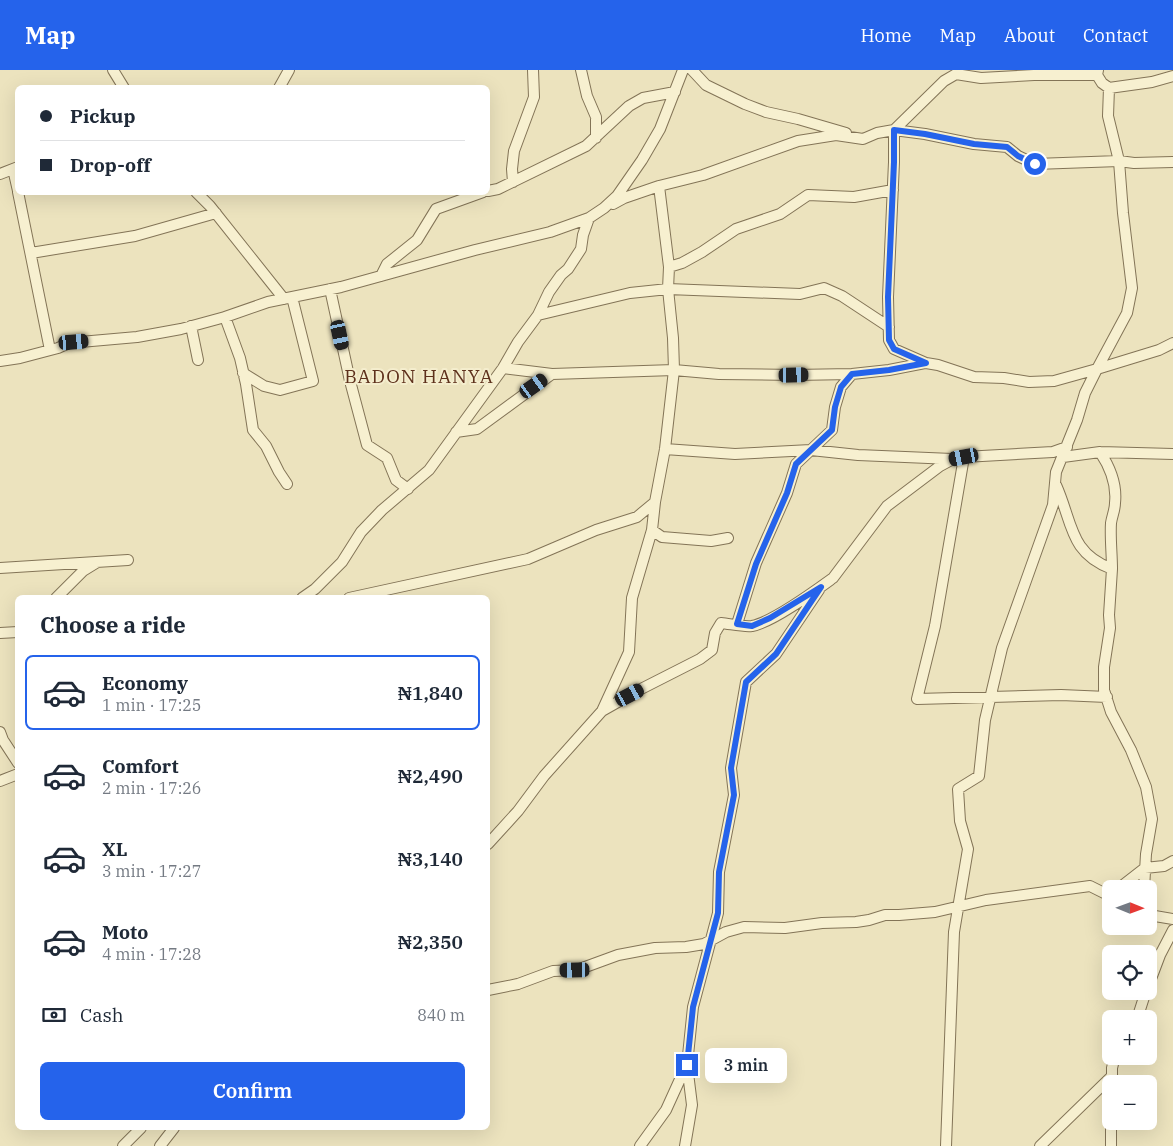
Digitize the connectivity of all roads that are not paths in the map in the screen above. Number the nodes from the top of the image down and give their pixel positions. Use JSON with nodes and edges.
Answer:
{"nodes":[{"id":1,"x":113,"y":70,"type":"edge"},
{"id":2,"x":289,"y":70,"type":"edge"},
{"id":3,"x":533,"y":70,"type":"edge"},
{"id":4,"x":581,"y":70,"type":"edge"},
{"id":5,"x":683,"y":70,"type":"edge"},
{"id":6,"x":692,"y":70,"type":"edge"},
{"id":7,"x":1097,"y":73,"type":"edge"},
{"id":8,"x":953,"y":74,"type":"edge"},
{"id":9,"x":1173,"y":76,"type":"edge"},
{"id":10,"x":122,"y":85,"type":"edge"},
{"id":11,"x":281,"y":85,"type":"edge"},
{"id":12,"x":1109,"y":88,"type":"junction"},
{"id":13,"x":675,"y":92,"type":"junction"},
{"id":14,"x":894,"y":130,"type":"junction"},
{"id":15,"x":596,"y":138,"type":"junction"},
{"id":16,"x":863,"y":139,"type":"junction"},
{"id":17,"x":1119,"y":161,"type":"junction"},
{"id":18,"x":1173,"y":162,"type":"edge"},
{"id":19,"x":15,"y":168,"type":"edge"},
{"id":20,"x":0,"y":174,"type":"edge"},
{"id":21,"x":513,"y":182,"type":"junction"},
{"id":22,"x":659,"y":186,"type":"junction"},
{"id":23,"x":893,"y":190,"type":"junction"},
{"id":24,"x":490,"y":191,"type":"edge"},
{"id":25,"x":19,"y":195,"type":"edge"},
{"id":26,"x":199,"y":195,"type":"edge"},
{"id":27,"x":475,"y":195,"type":"edge"},
{"id":28,"x":604,"y":208,"type":"junction"},
{"id":29,"x":216,"y":213,"type":"junction"},
{"id":30,"x":589,"y":218,"type":"junction"},
{"id":31,"x":31,"y":253,"type":"junction"},
{"id":32,"x":669,"y":267,"type":"junction"},
{"id":33,"x":381,"y":276,"type":"junction"},
{"id":34,"x":330,"y":289,"type":"junction"},
{"id":35,"x":668,"y":290,"type":"junction"},
{"id":36,"x":288,"y":298,"type":"junction"},
{"id":37,"x":538,"y":315,"type":"junction"},
{"id":38,"x":225,"y":317,"type":"junction"},
{"id":39,"x":191,"y":326,"type":"junction"},
{"id":40,"x":889,"y":326,"type":"junction"},
{"id":41,"x":1173,"y":343,"type":"edge"},
{"id":42,"x":50,"y":350,"type":"junction"},
{"id":43,"x":198,"y":360,"type":"dead end"},
{"id":44,"x":0,"y":361,"type":"edge"},
{"id":45,"x":926,"y":363,"type":"junction"},
{"id":46,"x":503,"y":368,"type":"junction"},
{"id":47,"x":1097,"y":369,"type":"junction"},
{"id":48,"x":674,"y":370,"type":"junction"},
{"id":49,"x":243,"y":372,"type":"junction"},
{"id":50,"x":552,"y":374,"type":"junction"},
{"id":51,"x":852,"y":374,"type":"junction"},
{"id":52,"x":456,"y":432,"type":"junction"},
{"id":53,"x":665,"y":448,"type":"junction"},
{"id":54,"x":811,"y":450,"type":"junction"},
{"id":55,"x":1065,"y":452,"type":"junction"},
{"id":56,"x":1100,"y":452,"type":"junction"},
{"id":57,"x":1173,"y":454,"type":"edge"},
{"id":58,"x":964,"y":457,"type":"junction"},
{"id":59,"x":953,"y":459,"type":"junction"},
{"id":60,"x":287,"y":484,"type":"dead end"},
{"id":61,"x":1056,"y":485,"type":"junction"},
{"id":62,"x":408,"y":489,"type":"junction"},
{"id":63,"x":655,"y":502,"type":"junction"},
{"id":64,"x":652,"y":530,"type":"junction"},
{"id":65,"x":728,"y":538,"type":"dead end"},
{"id":66,"x":128,"y":560,"type":"dead end"},
{"id":67,"x":97,"y":562,"type":"junction"},
{"id":68,"x":0,"y":568,"type":"edge"},
{"id":69,"x":1112,"y":570,"type":"junction"},
{"id":70,"x":821,"y":587,"type":"junction"},
{"id":71,"x":59,"y":595,"type":"edge"},
{"id":72,"x":306,"y":595,"type":"edge"},
{"id":73,"x":364,"y":595,"type":"edge"},
{"id":74,"x":737,"y":624,"type":"junction"},
{"id":75,"x":15,"y":632,"type":"edge"},
{"id":76,"x":0,"y":633,"type":"edge"},
{"id":77,"x":990,"y":697,"type":"junction"},
{"id":78,"x":1107,"y":697,"type":"junction"},
{"id":79,"x":602,"y":711,"type":"junction"},
{"id":80,"x":1,"y":738,"type":"edge"},
{"id":81,"x":15,"y":759,"type":"edge"},
{"id":82,"x":15,"y":775,"type":"edge"},
{"id":83,"x":0,"y":781,"type":"edge"},
{"id":84,"x":490,"y":842,"type":"edge"},
{"id":85,"x":1173,"y":861,"type":"edge"},
{"id":86,"x":1145,"y":868,"type":"junction"},
{"id":87,"x":1130,"y":880,"type":"edge"},
{"id":88,"x":1144,"y":880,"type":"edge"},
{"id":89,"x":1102,"y":892,"type":"edge"},
{"id":90,"x":957,"y":908,"type":"junction"},
{"id":91,"x":1158,"y":916,"type":"edge"},
{"id":92,"x":1173,"y":919,"type":"edge"},
{"id":93,"x":1173,"y":930,"type":"edge"},
{"id":94,"x":710,"y":940,"type":"junction"},
{"id":95,"x":1157,"y":963,"type":"edge"},
{"id":96,"x":490,"y":990,"type":"edge"},
{"id":97,"x":687,"y":1065,"type":"junction"},
{"id":98,"x":1102,"y":1089,"type":"edge"},
{"id":99,"x":139,"y":1130,"type":"edge"},
{"id":100,"x":172,"y":1130,"type":"edge"},
{"id":101,"x":1111,"y":1130,"type":"edge"},
{"id":102,"x":123,"y":1146,"type":"edge"},
{"id":103,"x":160,"y":1146,"type":"edge"},
{"id":104,"x":640,"y":1146,"type":"edge"},
{"id":105,"x":684,"y":1146,"type":"edge"},
{"id":106,"x":946,"y":1146,"type":"edge"},
{"id":107,"x":1040,"y":1146,"type":"edge"},
{"id":108,"x":1111,"y":1146,"type":"edge"}],
"edges":[{"from":1,"to":10,"type":"street"},
{"from":2,"to":11,"type":"street"},
{"from":3,"to":21,"type":"street"},
{"from":4,"to":15,"type":"street"},
{"from":5,"to":13,"type":"street"},
{"from":6,"to":16,"type":"street"},
{"from":7,"to":8,"type":"street"},
{"from":7,"to":12,"type":"street"},
{"from":8,"to":14,"type":"street"},
{"from":9,"to":12,"type":"street"},
{"from":12,"to":17,"type":"street"},
{"from":13,"to":15,"type":"street"},
{"from":13,"to":28,"type":"street"},
{"from":14,"to":16,"type":"street"},
{"from":14,"to":17,"type":"street"},
{"from":14,"to":23,"type":"street"},
{"from":15,"to":21,"type":"street"},
{"from":16,"to":22,"type":"street"},
{"from":17,"to":18,"type":"street"},
{"from":17,"to":47,"type":"street"},
{"from":19,"to":20,"type":"street"},
{"from":21,"to":24,"type":"street"},
{"from":22,"to":28,"type":"street"},
{"from":22,"to":32,"type":"street"},
{"from":23,"to":32,"type":"street"},
{"from":23,"to":40,"type":"street"},
{"from":25,"to":31,"type":"street"},
{"from":26,"to":29,"type":"street"},
{"from":27,"to":33,"type":"street"},
{"from":28,"to":30,"type":"street"},
{"from":29,"to":31,"type":"street"},
{"from":29,"to":36,"type":"street"},
{"from":30,"to":33,"type":"street"},
{"from":30,"to":37,"type":"street"},
{"from":31,"to":42,"type":"street"},
{"from":32,"to":35,"type":"street"},
{"from":33,"to":34,"type":"street"},
{"from":34,"to":36,"type":"street"},
{"from":34,"to":62,"type":"street"},
{"from":35,"to":37,"type":"street"},
{"from":35,"to":40,"type":"street"},
{"from":35,"to":48,"type":"street"},
{"from":36,"to":38,"type":"street"},
{"from":36,"to":49,"type":"street"},
{"from":37,"to":46,"type":"street"},
{"from":38,"to":39,"type":"street"},
{"from":38,"to":49,"type":"street"},
{"from":39,"to":42,"type":"street"},
{"from":39,"to":43,"type":"street"},
{"from":40,"to":45,"type":"street"},
{"from":41,"to":47,"type":"street"},
{"from":42,"to":44,"type":"street"},
{"from":45,"to":47,"type":"street"},
{"from":45,"to":51,"type":"street"},
{"from":46,"to":50,"type":"street"},
{"from":46,"to":52,"type":"street"},
{"from":47,"to":55,"type":"street"},
{"from":48,"to":50,"type":"street"},
{"from":48,"to":51,"type":"street"},
{"from":48,"to":53,"type":"street"},
{"from":49,"to":60,"type":"street"},
{"from":50,"to":52,"type":"street"},
{"from":51,"to":54,"type":"street"},
{"from":52,"to":62,"type":"street"},
{"from":53,"to":54,"type":"street"},
{"from":53,"to":63,"type":"street"},
{"from":54,"to":59,"type":"street"},
{"from":54,"to":74,"type":"street"},
{"from":55,"to":56,"type":"street"},
{"from":55,"to":58,"type":"street"},
{"from":55,"to":61,"type":"street"},
{"from":56,"to":57,"type":"street"},
{"from":56,"to":69,"type":"street"},
{"from":58,"to":59,"type":"street"},
{"from":58,"to":77,"type":"street"},
{"from":59,"to":70,"type":"street"},
{"from":61,"to":69,"type":"street"},
{"from":61,"to":77,"type":"street"},
{"from":62,"to":72,"type":"street"},
{"from":63,"to":64,"type":"street"},
{"from":63,"to":73,"type":"street"},
{"from":64,"to":65,"type":"street"},
{"from":64,"to":79,"type":"street"},
{"from":66,"to":67,"type":"street"},
{"from":67,"to":68,"type":"street"},
{"from":67,"to":71,"type":"street"},
{"from":69,"to":78,"type":"street"},
{"from":70,"to":74,"type":"street"},
{"from":70,"to":94,"type":"street"},
{"from":74,"to":79,"type":"street"},
{"from":75,"to":76,"type":"street"},
{"from":77,"to":78,"type":"street"},
{"from":77,"to":90,"type":"street"},
{"from":78,"to":86,"type":"street"},
{"from":79,"to":84,"type":"street"},
{"from":80,"to":81,"type":"street"},
{"from":82,"to":83,"type":"street"},
{"from":85,"to":86,"type":"street"},
{"from":86,"to":87,"type":"street"},
{"from":86,"to":88,"type":"street"},
{"from":89,"to":90,"type":"street"},
{"from":90,"to":94,"type":"street"},
{"from":90,"to":106,"type":"street"},
{"from":91,"to":92,"type":"street"},
{"from":93,"to":95,"type":"street"},
{"from":94,"to":96,"type":"street"},
{"from":94,"to":97,"type":"street"},
{"from":97,"to":104,"type":"street"},
{"from":97,"to":105,"type":"street"},
{"from":98,"to":107,"type":"street"},
{"from":99,"to":102,"type":"street"},
{"from":100,"to":103,"type":"street"},
{"from":101,"to":108,"type":"street"}]}
